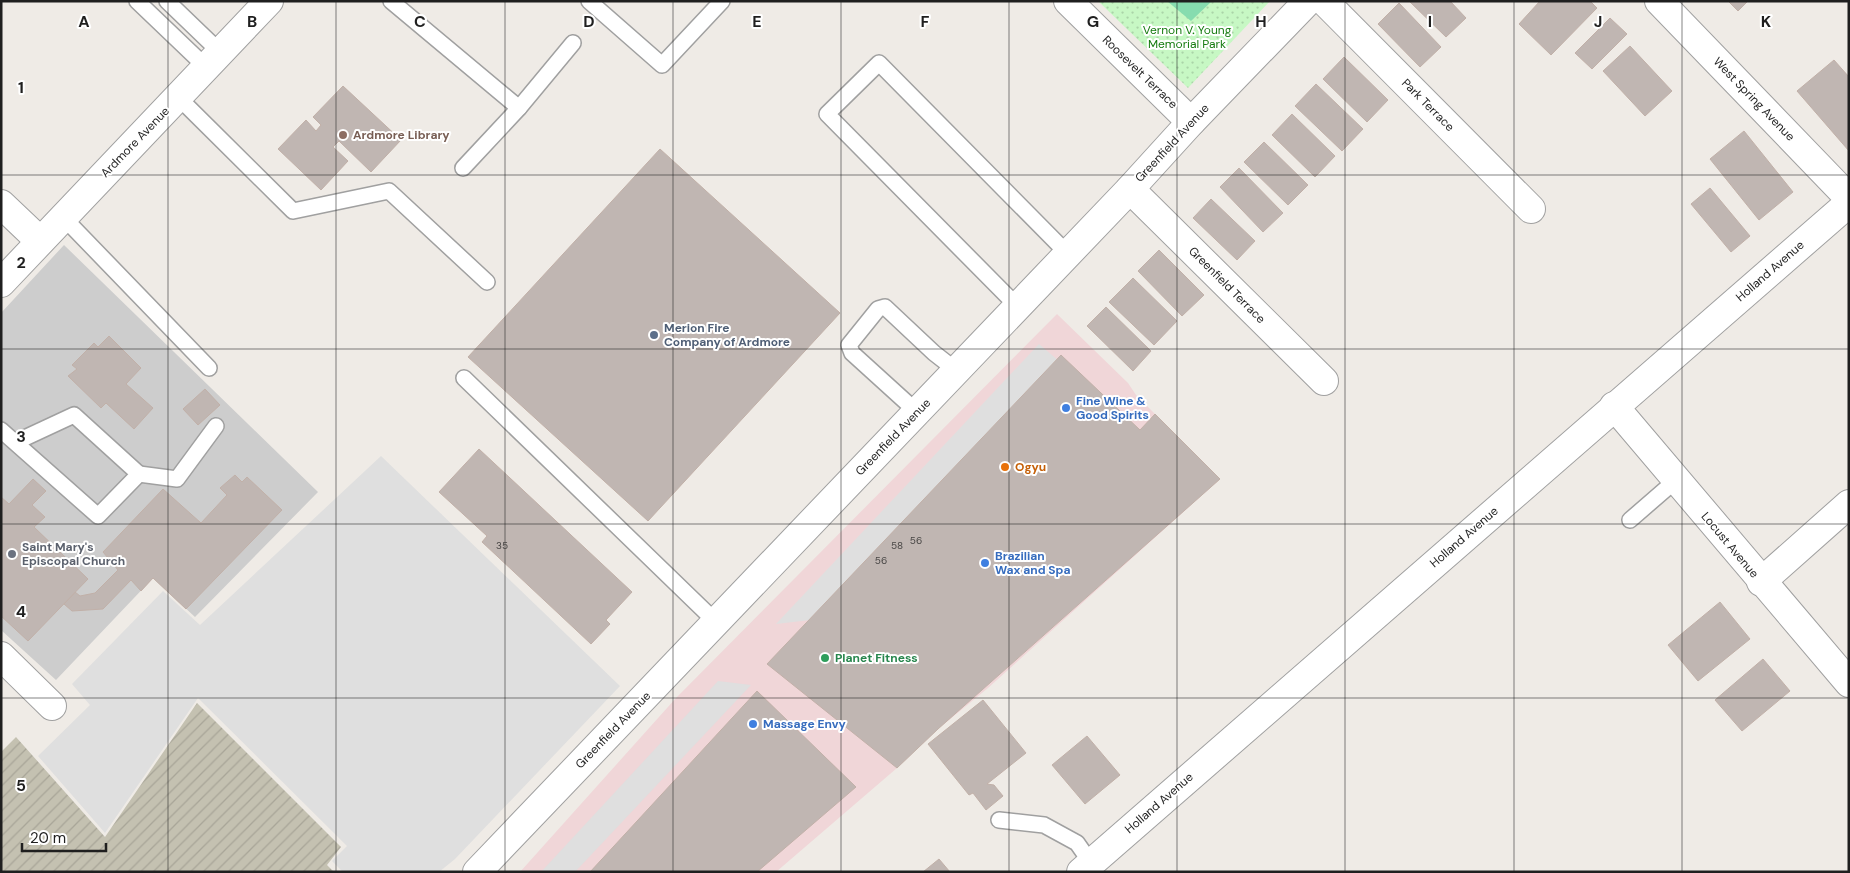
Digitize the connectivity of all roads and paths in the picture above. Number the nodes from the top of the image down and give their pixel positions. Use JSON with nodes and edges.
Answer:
{"nodes":[{"id":1,"x":137,"y":1,"type":"edge"},
{"id":2,"x":167,"y":1,"type":"edge"},
{"id":3,"x":269,"y":1,"type":"edge"},
{"id":4,"x":391,"y":1,"type":"edge"},
{"id":5,"x":590,"y":1,"type":"edge"},
{"id":6,"x":722,"y":1,"type":"edge"},
{"id":7,"x":1068,"y":1,"type":"edge"},
{"id":8,"x":1308,"y":1,"type":"edge"},
{"id":9,"x":1324,"y":1,"type":"edge"},
{"id":10,"x":1659,"y":1,"type":"edge"},
{"id":11,"x":573,"y":42,"type":"dead end"},
{"id":12,"x":213,"y":60,"type":"junction"},
{"id":13,"x":178,"y":97,"type":"junction"},
{"id":14,"x":519,"y":108,"type":"junction"},
{"id":15,"x":1191,"y":122,"type":"junction"},
{"id":16,"x":463,"y":168,"type":"dead end"},
{"id":17,"x":1130,"y":189,"type":"junction"},
{"id":18,"x":1849,"y":198,"type":"edge"},
{"id":19,"x":1849,"y":203,"type":"edge"},
{"id":20,"x":1,"y":204,"type":"edge"},
{"id":21,"x":1532,"y":210,"type":"dead end"},
{"id":22,"x":63,"y":217,"type":"junction"},
{"id":23,"x":40,"y":241,"type":"junction"},
{"id":24,"x":1068,"y":254,"type":"junction"},
{"id":25,"x":487,"y":282,"type":"dead end"},
{"id":26,"x":1,"y":283,"type":"edge"},
{"id":27,"x":1018,"y":307,"type":"junction"},
{"id":28,"x":209,"y":368,"type":"dead end"},
{"id":29,"x":957,"y":371,"type":"junction"},
{"id":30,"x":464,"y":378,"type":"dead end"},
{"id":31,"x":1324,"y":381,"type":"dead end"},
{"id":32,"x":1614,"y":406,"type":"junction"},
{"id":33,"x":917,"y":412,"type":"junction"},
{"id":34,"x":216,"y":426,"type":"dead end"},
{"id":35,"x":1,"y":430,"type":"edge"},
{"id":36,"x":16,"y":442,"type":"junction"},
{"id":37,"x":139,"y":474,"type":"junction"},
{"id":38,"x":1675,"y":481,"type":"junction"},
{"id":39,"x":1849,"y":504,"type":"edge"},
{"id":40,"x":1630,"y":520,"type":"dead end"},
{"id":41,"x":1761,"y":582,"type":"junction"},
{"id":42,"x":716,"y":622,"type":"junction"},
{"id":43,"x":1,"y":656,"type":"edge"},
{"id":44,"x":1849,"y":683,"type":"edge"},
{"id":45,"x":52,"y":706,"type":"dead end"},
{"id":46,"x":999,"y":820,"type":"dead end"},
{"id":47,"x":1086,"y":867,"type":"edge"},
{"id":48,"x":477,"y":872,"type":"edge"}],
"edges":[{"from":1,"to":12,"type":"lane"},
{"from":2,"to":12,"type":"lane"},
{"from":3,"to":12,"type":"street","name":"Ardmore Avenue"},
{"from":4,"to":14,"type":"lane"},
{"from":5,"to":6,"type":"lane"},
{"from":7,"to":15,"type":"street","name":"Roosevelt Terrace"},
{"from":8,"to":15,"type":"street","name":"Greenfield Avenue"},
{"from":9,"to":21,"type":"street","name":"Park Terrace"},
{"from":10,"to":18,"type":"street","name":"West Spring Avenue"},
{"from":11,"to":14,"type":"lane"},
{"from":12,"to":13,"type":"street","name":"Ardmore Avenue"},
{"from":13,"to":22,"type":"street","name":"Ardmore Avenue"},
{"from":13,"to":25,"type":"lane"},
{"from":14,"to":16,"type":"lane"},
{"from":15,"to":17,"type":"street","name":"Greenfield Avenue"},
{"from":17,"to":24,"type":"street","name":"Greenfield Avenue"},
{"from":17,"to":31,"type":"street","name":"Greenfield Terrace"},
{"from":19,"to":32,"type":"street","name":"Holland Avenue"},
{"from":20,"to":23,"type":"street"},
{"from":22,"to":23,"type":"street","name":"Ardmore Avenue"},
{"from":22,"to":28,"type":"lane"},
{"from":23,"to":26,"type":"street","name":"Ardmore Avenue"},
{"from":24,"to":27,"type":"street","name":"Greenfield Avenue"},
{"from":24,"to":27,"type":"lane"},
{"from":27,"to":29,"type":"street","name":"Greenfield Avenue"},
{"from":29,"to":33,"type":"street","name":"Greenfield Avenue"},
{"from":29,"to":33,"type":"lane"},
{"from":30,"to":42,"type":"lane"},
{"from":32,"to":38,"type":"street","name":"Locust Avenue"},
{"from":32,"to":47,"type":"street","name":"Holland Avenue"},
{"from":33,"to":42,"type":"street","name":"Greenfield Avenue"},
{"from":34,"to":37,"type":"lane"},
{"from":35,"to":36,"type":"lane"},
{"from":36,"to":37,"type":"lane"},
{"from":36,"to":37,"type":"lane"},
{"from":38,"to":40,"type":"lane"},
{"from":38,"to":41,"type":"street","name":"Locust Avenue"},
{"from":39,"to":41,"type":"street"},
{"from":41,"to":44,"type":"street","name":"Locust Avenue"},
{"from":42,"to":48,"type":"street","name":"Greenfield Avenue"},
{"from":43,"to":45,"type":"street"},
{"from":46,"to":47,"type":"lane"}]}
